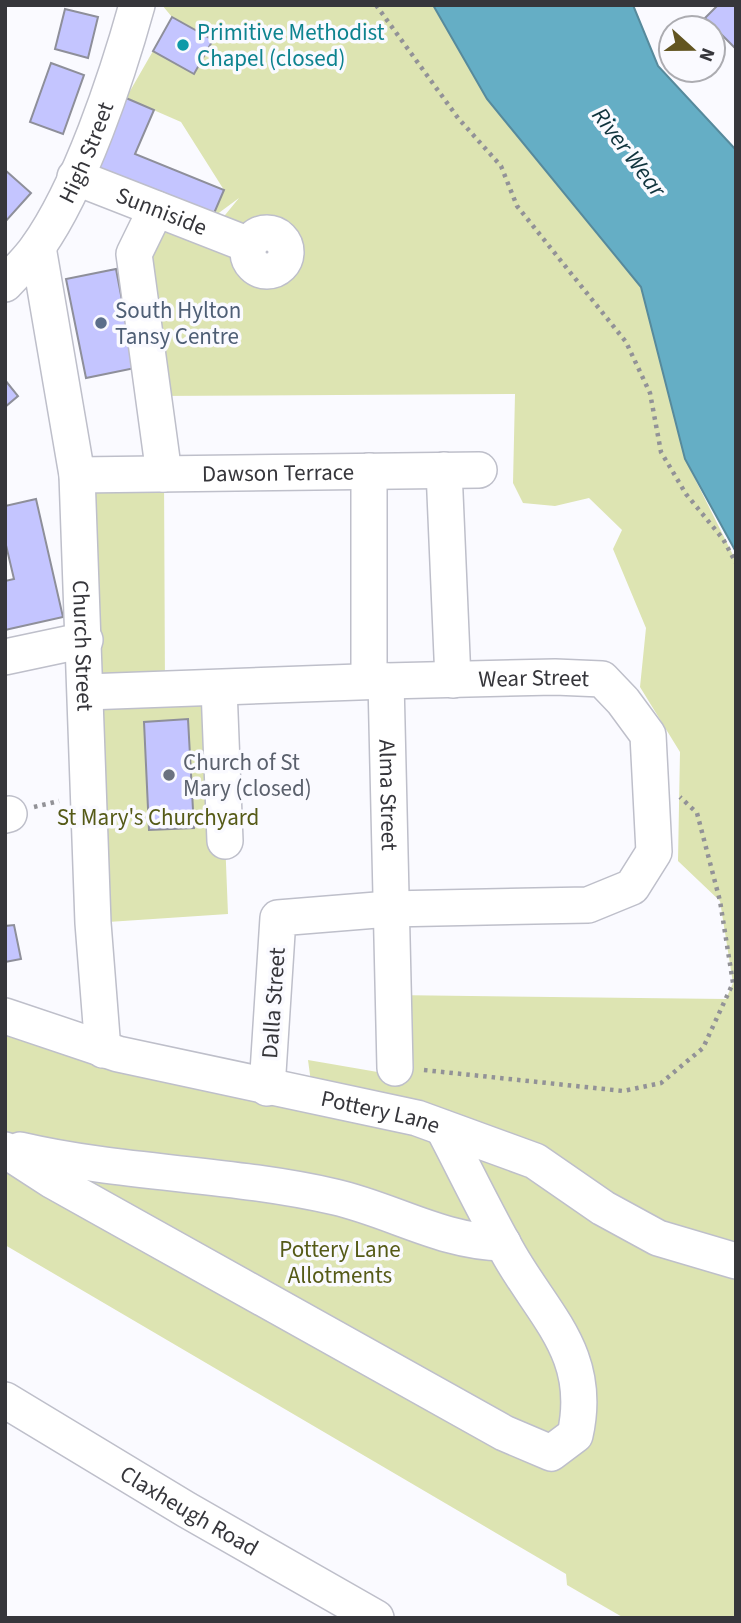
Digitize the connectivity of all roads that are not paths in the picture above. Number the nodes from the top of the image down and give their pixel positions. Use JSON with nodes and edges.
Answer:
{"nodes":[{"id":1,"x":137,"y":5,"type":"edge"},
{"id":2,"x":75,"y":177,"type":"junction"},
{"id":3,"x":156,"y":209,"type":"junction"},
{"id":4,"x":249,"y":245,"type":"dead end"},
{"id":5,"x":38,"y":247,"type":"junction"},
{"id":6,"x":5,"y":284,"type":"edge"},
{"id":7,"x":444,"y":470,"type":"junction"},
{"id":8,"x":479,"y":470,"type":"dead end"},
{"id":9,"x":369,"y":471,"type":"junction"},
{"id":10,"x":164,"y":474,"type":"junction"},
{"id":11,"x":77,"y":475,"type":"junction"},
{"id":12,"x":85,"y":640,"type":"junction"},
{"id":13,"x":5,"y":657,"type":"edge"},
{"id":14,"x":453,"y":680,"type":"junction"},
{"id":15,"x":377,"y":681,"type":"junction"},
{"id":16,"x":219,"y":688,"type":"junction"},
{"id":17,"x":86,"y":692,"type":"junction"},
{"id":18,"x":225,"y":841,"type":"dead end"},
{"id":19,"x":389,"y":909,"type":"junction"},
{"id":20,"x":278,"y":918,"type":"joint"},
{"id":21,"x":5,"y":1016,"type":"edge"},
{"id":22,"x":103,"y":1050,"type":"junction"},
{"id":23,"x":395,"y":1068,"type":"road end"},
{"id":24,"x":267,"y":1088,"type":"junction"},
{"id":25,"x":443,"y":1128,"type":"junction"},
{"id":26,"x":5,"y":1149,"type":"edge"},
{"id":27,"x":503,"y":1242,"type":"junction"},
{"id":28,"x":736,"y":1261,"type":"edge"},
{"id":29,"x":5,"y":1401,"type":"edge"},
{"id":30,"x":376,"y":1618,"type":"edge"}],
"edges":[{"from":1,"to":2,"type":"street","name":"High Street"},
{"from":2,"to":3,"type":"street","name":"Sunniside"},
{"from":2,"to":5,"type":"street","name":"High Street"},
{"from":3,"to":4,"type":"street","name":"Sunniside"},
{"from":3,"to":10,"type":"street"},
{"from":5,"to":6,"type":"street","name":"High Street"},
{"from":5,"to":11,"type":"street","name":"Church Street"},
{"from":7,"to":8,"type":"street","name":"Dawson Terrace"},
{"from":7,"to":9,"type":"street","name":"Dawson Terrace"},
{"from":7,"to":14,"type":"street"},
{"from":9,"to":10,"type":"street","name":"Dawson Terrace"},
{"from":9,"to":15,"type":"street","name":"Alma Street"},
{"from":10,"to":11,"type":"street","name":"Dawson Terrace"},
{"from":11,"to":12,"type":"street","name":"Church Street"},
{"from":12,"to":13,"type":"street"},
{"from":12,"to":17,"type":"street","name":"Church Street"},
{"from":14,"to":15,"type":"street","name":"Wear Street"},
{"from":14,"to":19,"type":"street","name":"Wear Street"},
{"from":15,"to":16,"type":"street","name":"Wear Street"},
{"from":15,"to":19,"type":"street","name":"Alma Street"},
{"from":16,"to":17,"type":"street","name":"Wear Street"},
{"from":16,"to":18,"type":"street"},
{"from":17,"to":22,"type":"street","name":"Church Street"},
{"from":19,"to":20,"type":"street","name":"Wear Street"},
{"from":19,"to":23,"type":"street","name":"Alma Street"},
{"from":20,"to":24,"type":"street","name":"Dalla Street"},
{"from":21,"to":22,"type":"street","name":"Pottery Lane"},
{"from":22,"to":24,"type":"street","name":"Pottery Lane"},
{"from":24,"to":25,"type":"street","name":"Pottery Lane"},
{"from":25,"to":27,"type":"street"},
{"from":25,"to":28,"type":"street","name":"Pottery Lane"},
{"from":26,"to":27,"type":"street"},
{"from":26,"to":27,"type":"street"},
{"from":29,"to":30,"type":"street","name":"Claxheugh Road"}]}
